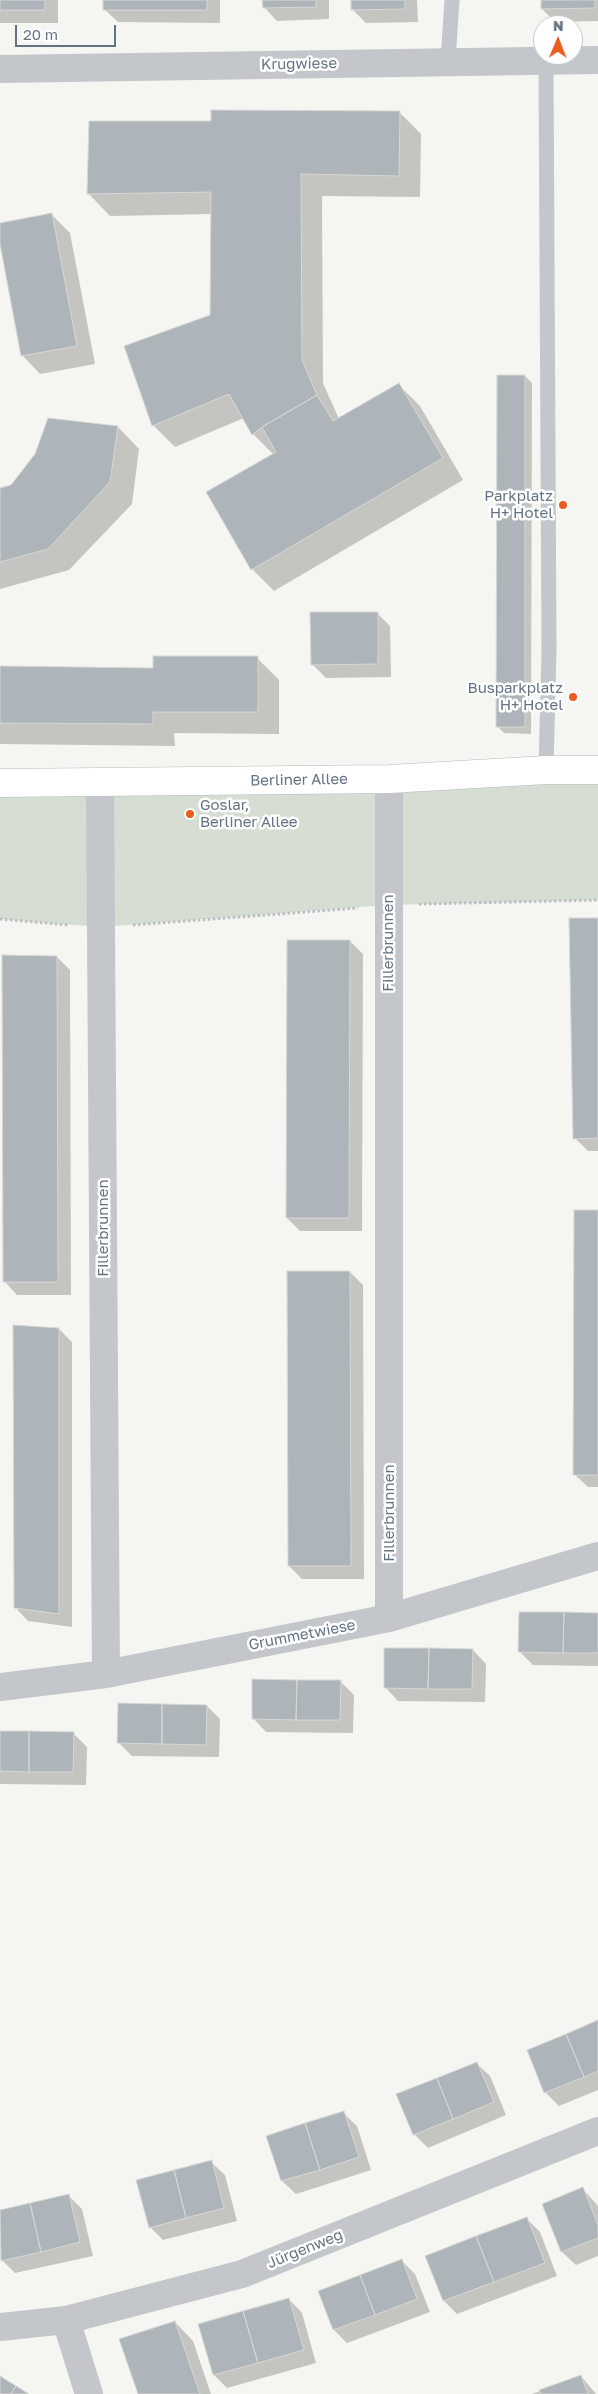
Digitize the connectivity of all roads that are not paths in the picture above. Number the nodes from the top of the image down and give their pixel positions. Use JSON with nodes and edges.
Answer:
{"nodes":[{"id":1,"x":452,"y":0,"type":"edge"},
{"id":2,"x":533,"y":60,"type":"edge"},
{"id":3,"x":583,"y":60,"type":"edge"},
{"id":4,"x":598,"y":60,"type":"edge"},
{"id":5,"x":448,"y":62,"type":"junction"},
{"id":6,"x":546,"y":65,"type":"edge"},
{"id":7,"x":0,"y":69,"type":"edge"},
{"id":8,"x":546,"y":770,"type":"junction"},
{"id":9,"x":598,"y":770,"type":"edge"},
{"id":10,"x":389,"y":779,"type":"junction"},
{"id":11,"x":0,"y":783,"type":"edge"},
{"id":12,"x":100,"y":783,"type":"junction"},
{"id":13,"x":598,"y":1556,"type":"edge"},
{"id":14,"x":389,"y":1618,"type":"junction"},
{"id":15,"x":106,"y":1674,"type":"junction"},
{"id":16,"x":0,"y":1687,"type":"edge"},
{"id":17,"x":598,"y":2131,"type":"edge"},
{"id":18,"x":66,"y":2320,"type":"junction"},
{"id":19,"x":0,"y":2327,"type":"edge"},
{"id":20,"x":89,"y":2394,"type":"edge"}],
"edges":[{"from":1,"to":5,"type":"lane"},
{"from":2,"to":5,"type":"street","name":"Krugwiese"},
{"from":3,"to":4,"type":"street","name":"Krugwiese"},
{"from":5,"to":7,"type":"street","name":"Krugwiese"},
{"from":6,"to":8,"type":"lane"},
{"from":8,"to":9,"type":"street","name":"Berliner Allee"},
{"from":8,"to":10,"type":"street","name":"Berliner Allee"},
{"from":10,"to":12,"type":"street","name":"Berliner Allee"},
{"from":10,"to":14,"type":"street","name":"Fillerbrunnen"},
{"from":11,"to":12,"type":"street","name":"Berliner Allee"},
{"from":12,"to":15,"type":"street","name":"Fillerbrunnen"},
{"from":13,"to":14,"type":"street","name":"Grummetwiese"},
{"from":14,"to":15,"type":"street","name":"Grummetwiese"},
{"from":15,"to":16,"type":"street","name":"Grummetwiese"},
{"from":17,"to":18,"type":"street","name":"Jürgenweg"},
{"from":18,"to":19,"type":"street","name":"Jürgenweg"},
{"from":18,"to":20,"type":"street"}]}
